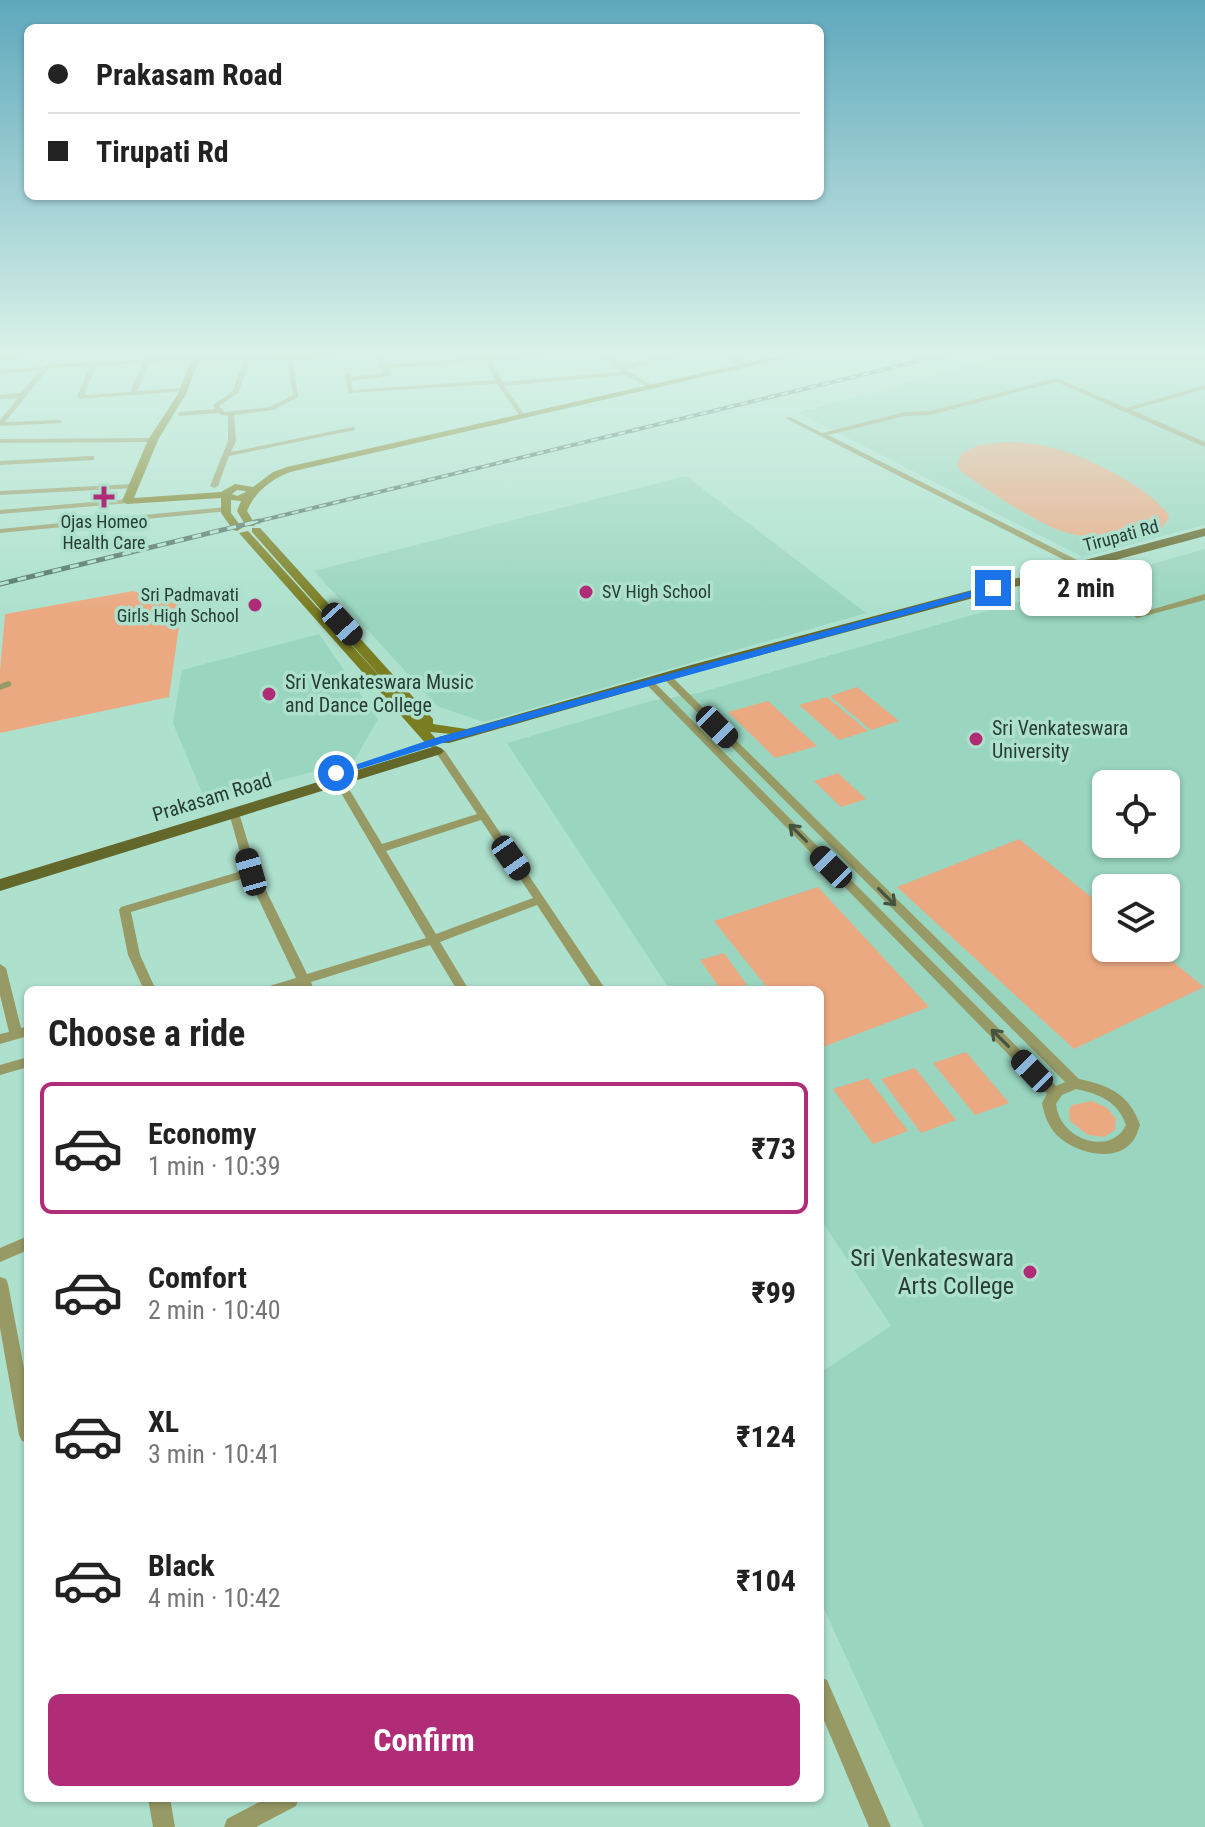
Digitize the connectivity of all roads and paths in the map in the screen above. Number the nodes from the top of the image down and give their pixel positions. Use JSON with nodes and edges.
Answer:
{"nodes":[{"id":1,"x":165,"y":439,"type":"edge"},
{"id":2,"x":232,"y":439,"type":"edge"},
{"id":3,"x":303,"y":439,"type":"edge"},
{"id":4,"x":407,"y":439,"type":"edge"},
{"id":5,"x":423,"y":439,"type":"edge"},
{"id":6,"x":829,"y":439,"type":"edge"},
{"id":7,"x":153,"y":440,"type":"joint"},
{"id":8,"x":0,"y":441,"type":"edge"},
{"id":9,"x":226,"y":455,"type":"junction"},
{"id":10,"x":91,"y":458,"type":"dead end"},
{"id":11,"x":0,"y":463,"type":"edge"},
{"id":12,"x":133,"y":486,"type":"junction"},
{"id":13,"x":214,"y":486,"type":"junction"},
{"id":14,"x":245,"y":491,"type":"junction"},
{"id":15,"x":0,"y":493,"type":"edge"},
{"id":16,"x":225,"y":500,"type":"junction"},
{"id":17,"x":127,"y":501,"type":"junction"},
{"id":18,"x":0,"y":512,"type":"edge"},
{"id":19,"x":247,"y":529,"type":"junction"},
{"id":20,"x":0,"y":531,"type":"edge"},
{"id":21,"x":1205,"y":532,"type":"edge"},
{"id":22,"x":1205,"y":540,"type":"edge"},
{"id":23,"x":1080,"y":565,"type":"junction"},
{"id":24,"x":975,"y":596,"type":"junction"},
{"id":25,"x":1205,"y":597,"type":"edge"},
{"id":26,"x":1137,"y":615,"type":"dead end"},
{"id":27,"x":670,"y":680,"type":"junction"},
{"id":28,"x":652,"y":685,"type":"junction"},
{"id":29,"x":439,"y":743,"type":"junction"},
{"id":30,"x":339,"y":781,"type":"junction"},
{"id":31,"x":234,"y":813,"type":"junction"},
{"id":32,"x":482,"y":816,"type":"junction"},
{"id":33,"x":380,"y":849,"type":"junction"},
{"id":34,"x":251,"y":872,"type":"junction"},
{"id":35,"x":0,"y":875,"type":"edge"},
{"id":36,"x":0,"y":885,"type":"edge"},
{"id":37,"x":540,"y":900,"type":"junction"},
{"id":38,"x":435,"y":939,"type":"junction"},
{"id":39,"x":0,"y":968,"type":"edge"},
{"id":40,"x":306,"y":985,"type":"edge"},
{"id":41,"x":148,"y":986,"type":"edge"},
{"id":42,"x":461,"y":986,"type":"edge"},
{"id":43,"x":597,"y":986,"type":"edge"},
{"id":44,"x":22,"y":1033,"type":"edge"},
{"id":45,"x":0,"y":1039,"type":"edge"},
{"id":46,"x":24,"y":1063,"type":"edge"},
{"id":47,"x":0,"y":1070,"type":"edge"},
{"id":48,"x":1075,"y":1084,"type":"junction"},
{"id":49,"x":1055,"y":1093,"type":"junction"},
{"id":50,"x":24,"y":1245,"type":"edge"},
{"id":51,"x":0,"y":1255,"type":"edge"},
{"id":52,"x":0,"y":1284,"type":"edge"},
{"id":53,"x":21,"y":1361,"type":"edge"},
{"id":54,"x":24,"y":1393,"type":"edge"},
{"id":55,"x":824,"y":1696,"type":"edge"},
{"id":56,"x":160,"y":1802,"type":"edge"},
{"id":57,"x":281,"y":1802,"type":"edge"},
{"id":58,"x":164,"y":1827,"type":"edge"},
{"id":59,"x":235,"y":1827,"type":"edge"},
{"id":60,"x":880,"y":1827,"type":"edge"}],
"edges":[{"from":1,"to":13,"type":"street"},
{"from":2,"to":9,"type":"street"},
{"from":3,"to":9,"type":"street"},
{"from":4,"to":14,"type":"street"},
{"from":5,"to":14,"type":"street"},
{"from":6,"to":23,"type":"street"},
{"from":7,"to":8,"type":"street"},
{"from":7,"to":12,"type":"street"},
{"from":9,"to":13,"type":"street"},
{"from":10,"to":11,"type":"street"},
{"from":12,"to":15,"type":"street"},
{"from":12,"to":17,"type":"street"},
{"from":13,"to":14,"type":"street"},
{"from":14,"to":16,"type":"street"},
{"from":14,"to":19,"type":"street"},
{"from":16,"to":17,"type":"street"},
{"from":16,"to":19,"type":"street"},
{"from":16,"to":20,"type":"street"},
{"from":17,"to":18,"type":"street"},
{"from":19,"to":29,"type":"street"},
{"from":21,"to":23,"type":"main road","name":"Tirupati Rd"},
{"from":22,"to":24,"type":"main road","name":"Tirupati Rd"},
{"from":23,"to":24,"type":"main road","name":"Tirupati Rd"},
{"from":24,"to":27,"type":"main road","name":"Tirupati Rd"},
{"from":25,"to":26,"type":"street"},
{"from":27,"to":28,"type":"main road","name":"Tirupati Rd"},
{"from":27,"to":48,"type":"street","one_way":true},
{"from":28,"to":29,"type":"main road","name":"Tirupati Rd"},
{"from":28,"to":29,"type":"main road","name":"Tirupati Rd"},
{"from":49,"to":28,"type":"street","one_way":true},
{"from":29,"to":30,"type":"main road","name":"Prakasam Road"},
{"from":29,"to":32,"type":"street"},
{"from":29,"to":35,"type":"main road","name":"Prakasam Road"},
{"from":30,"to":31,"type":"main road","name":"Prakasam Road"},
{"from":30,"to":33,"type":"street"},
{"from":31,"to":34,"type":"street"},
{"from":31,"to":36,"type":"main road","name":"Prakasam Road"},
{"from":32,"to":33,"type":"street"},
{"from":32,"to":37,"type":"street"},
{"from":33,"to":38,"type":"street"},
{"from":34,"to":40,"type":"street"},
{"from":34,"to":41,"type":"street"},
{"from":37,"to":38,"type":"street"},
{"from":37,"to":43,"type":"street"},
{"from":38,"to":40,"type":"street"},
{"from":38,"to":42,"type":"street"},
{"from":39,"to":44,"type":"street"},
{"from":44,"to":45,"type":"street"},
{"from":46,"to":47,"type":"street"},
{"from":48,"to":49,"type":"street"},
{"from":48,"to":49,"type":"street"},
{"from":50,"to":51,"type":"street"},
{"from":52,"to":53,"type":"street"},
{"from":53,"to":54,"type":"street"},
{"from":55,"to":60,"type":"street"},
{"from":56,"to":58,"type":"street"},
{"from":57,"to":59,"type":"street"}]}
